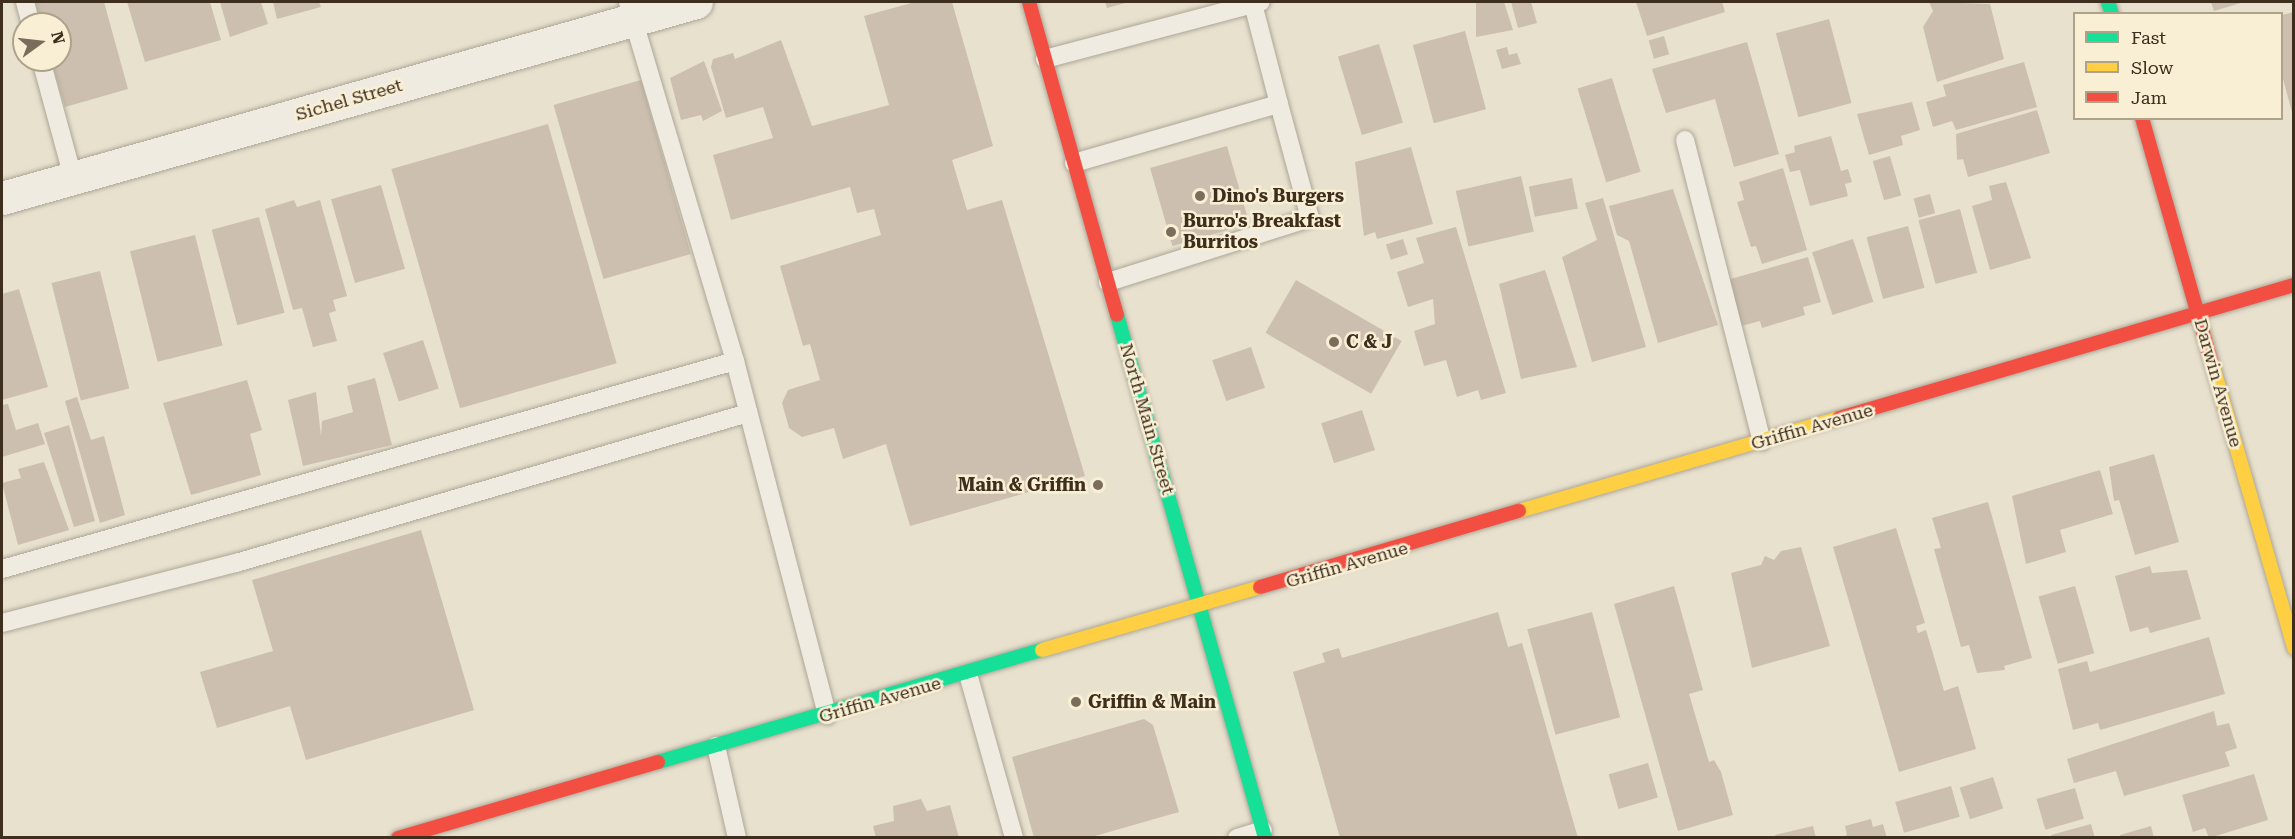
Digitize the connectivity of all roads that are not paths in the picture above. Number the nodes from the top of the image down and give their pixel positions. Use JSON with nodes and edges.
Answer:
{"nodes":[{"id":1,"x":696,"y":2,"type":"edge"},
{"id":2,"x":1029,"y":2,"type":"edge"},
{"id":3,"x":1247,"y":4,"type":"edge"},
{"id":4,"x":631,"y":10,"type":"edge"},
{"id":5,"x":1045,"y":60,"type":"junction"},
{"id":6,"x":44,"y":72,"type":"edge"},
{"id":7,"x":1280,"y":104,"type":"junction"},
{"id":8,"x":2143,"y":120,"type":"edge"},
{"id":9,"x":1685,"y":140,"type":"dead end"},
{"id":10,"x":1074,"y":163,"type":"junction"},
{"id":11,"x":73,"y":178,"type":"junction"},
{"id":12,"x":2,"y":198,"type":"edge"},
{"id":13,"x":1108,"y":282,"type":"junction"},
{"id":14,"x":2294,"y":285,"type":"edge"},
{"id":15,"x":2198,"y":312,"type":"junction"},
{"id":16,"x":735,"y":361,"type":"junction"},
{"id":17,"x":748,"y":413,"type":"junction"},
{"id":18,"x":1762,"y":441,"type":"junction"},
{"id":19,"x":2,"y":569,"type":"edge"},
{"id":20,"x":1200,"y":608,"type":"junction"},
{"id":21,"x":2,"y":623,"type":"edge"},
{"id":22,"x":2294,"y":648,"type":"edge"},
{"id":23,"x":968,"y":674,"type":"junction"},
{"id":24,"x":827,"y":715,"type":"junction"},
{"id":25,"x":716,"y":746,"type":"junction"},
{"id":26,"x":1264,"y":834,"type":"edge"},
{"id":27,"x":398,"y":837,"type":"edge"},
{"id":28,"x":737,"y":837,"type":"edge"},
{"id":29,"x":1014,"y":837,"type":"edge"},
{"id":30,"x":1237,"y":837,"type":"edge"}],
"edges":[{"from":1,"to":4,"type":"street","name":"Sichel Street"},
{"from":2,"to":5,"type":"main road","name":"North Main Street"},
{"from":3,"to":5,"type":"lane"},
{"from":3,"to":7,"type":"lane"},
{"from":4,"to":11,"type":"street","name":"Sichel Street"},
{"from":4,"to":16,"type":"lane"},
{"from":5,"to":10,"type":"main road","name":"North Main Street"},
{"from":6,"to":11,"type":"lane"},
{"from":7,"to":10,"type":"lane"},
{"from":7,"to":13,"type":"lane"},
{"from":8,"to":15,"type":"main road","name":"Darwin Avenue"},
{"from":9,"to":18,"type":"lane"},
{"from":10,"to":13,"type":"main road","name":"North Main Street"},
{"from":11,"to":12,"type":"street","name":"Sichel Street"},
{"from":13,"to":20,"type":"main road","name":"North Main Street"},
{"from":14,"to":15,"type":"main road","name":"Griffin Avenue"},
{"from":15,"to":18,"type":"main road","name":"Griffin Avenue"},
{"from":15,"to":22,"type":"main road","name":"Darwin Avenue"},
{"from":16,"to":17,"type":"lane"},
{"from":16,"to":19,"type":"lane"},
{"from":17,"to":21,"type":"lane"},
{"from":17,"to":24,"type":"lane"},
{"from":18,"to":20,"type":"main road","name":"Griffin Avenue"},
{"from":20,"to":23,"type":"main road","name":"Griffin Avenue"},
{"from":20,"to":26,"type":"main road","name":"North Main Street"},
{"from":23,"to":24,"type":"main road","name":"Griffin Avenue"},
{"from":23,"to":29,"type":"lane"},
{"from":24,"to":25,"type":"main road","name":"Griffin Avenue"},
{"from":25,"to":27,"type":"main road","name":"Griffin Avenue"},
{"from":25,"to":28,"type":"lane"},
{"from":26,"to":30,"type":"lane"}]}
